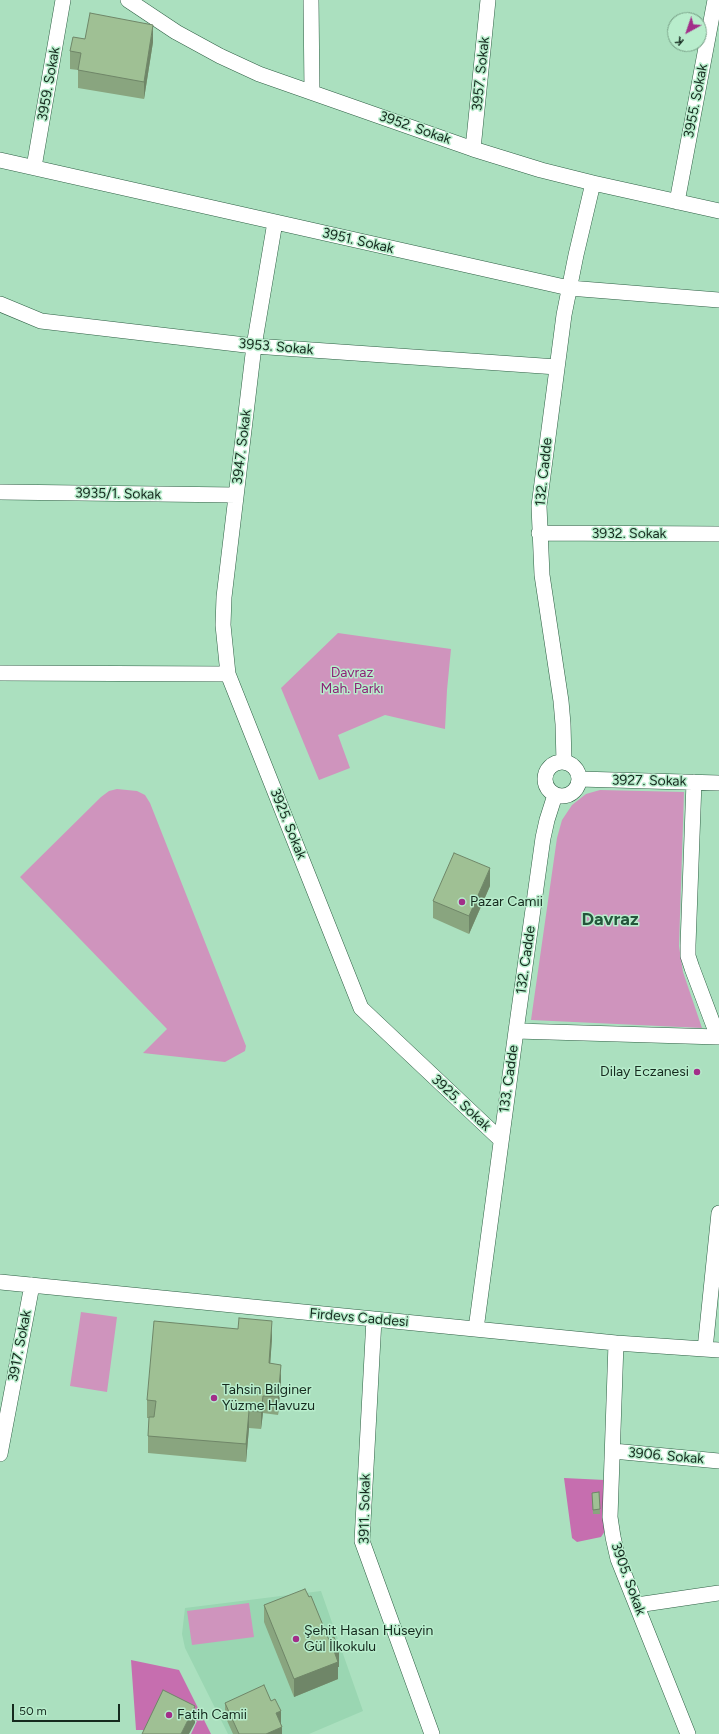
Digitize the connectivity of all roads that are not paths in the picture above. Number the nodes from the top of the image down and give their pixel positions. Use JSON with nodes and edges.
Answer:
{"nodes":[{"id":1,"x":63,"y":0,"type":"edge"},
{"id":2,"x":128,"y":0,"type":"edge"},
{"id":3,"x":311,"y":0,"type":"edge"},
{"id":4,"x":488,"y":0,"type":"edge"},
{"id":5,"x":715,"y":0,"type":"edge"},
{"id":6,"x":312,"y":92,"type":"junction"},
{"id":7,"x":473,"y":149,"type":"junction"},
{"id":8,"x":0,"y":160,"type":"edge"},
{"id":9,"x":34,"y":167,"type":"junction"},
{"id":10,"x":593,"y":184,"type":"junction"},
{"id":11,"x":677,"y":202,"type":"junction"},
{"id":12,"x":719,"y":211,"type":"edge"},
{"id":13,"x":275,"y":222,"type":"junction"},
{"id":14,"x":569,"y":288,"type":"junction"},
{"id":15,"x":719,"y":300,"type":"edge"},
{"id":16,"x":0,"y":304,"type":"edge"},
{"id":17,"x":254,"y":346,"type":"junction"},
{"id":18,"x":557,"y":367,"type":"junction"},
{"id":19,"x":0,"y":492,"type":"edge"},
{"id":20,"x":236,"y":495,"type":"junction"},
{"id":21,"x":539,"y":533,"type":"junction"},
{"id":22,"x":719,"y":534,"type":"edge"},
{"id":23,"x":0,"y":674,"type":"edge"},
{"id":24,"x":228,"y":674,"type":"junction"},
{"id":25,"x":564,"y":762,"type":"junction"},
{"id":26,"x":579,"y":779,"type":"junction"},
{"id":27,"x":694,"y":782,"type":"junction"},
{"id":28,"x":719,"y":783,"type":"edge"},
{"id":29,"x":555,"y":795,"type":"junction"},
{"id":30,"x":516,"y":1031,"type":"junction"},
{"id":31,"x":718,"y":1037,"type":"edge"},
{"id":32,"x":501,"y":1140,"type":"junction"},
{"id":33,"x":719,"y":1213,"type":"edge"},
{"id":34,"x":0,"y":1282,"type":"edge"},
{"id":35,"x":32,"y":1285,"type":"junction"},
{"id":36,"x":374,"y":1319,"type":"junction"},
{"id":37,"x":476,"y":1329,"type":"junction"},
{"id":38,"x":616,"y":1343,"type":"junction"},
{"id":39,"x":712,"y":1349,"type":"edge"},
{"id":40,"x":613,"y":1451,"type":"junction"},
{"id":41,"x":0,"y":1454,"type":"edge"},
{"id":42,"x":719,"y":1461,"type":"edge"},
{"id":43,"x":719,"y":1593,"type":"edge"},
{"id":44,"x":637,"y":1605,"type":"junction"},
{"id":45,"x":432,"y":1734,"type":"edge"},
{"id":46,"x":688,"y":1734,"type":"edge"}],
"edges":[{"from":1,"to":9,"type":"street","name":"3959. Sokak"},
{"from":2,"to":6,"type":"street","name":"3952. Sokak"},
{"from":3,"to":6,"type":"street"},
{"from":4,"to":7,"type":"street","name":"3957. Sokak"},
{"from":5,"to":11,"type":"street","name":"3955. Sokak"},
{"from":6,"to":7,"type":"street","name":"3952. Sokak"},
{"from":7,"to":10,"type":"street","name":"3952. Sokak"},
{"from":8,"to":9,"type":"street","name":"3951. Sokak"},
{"from":9,"to":13,"type":"street","name":"3951. Sokak"},
{"from":10,"to":11,"type":"street","name":"3952. Sokak"},
{"from":10,"to":14,"type":"street","name":"132. Cadde"},
{"from":11,"to":12,"type":"street","name":"3952. Sokak"},
{"from":13,"to":14,"type":"street","name":"3951. Sokak"},
{"from":13,"to":17,"type":"street","name":"3947. Sokak"},
{"from":14,"to":15,"type":"street","name":"3951. Sokak"},
{"from":14,"to":18,"type":"street","name":"132. Cadde"},
{"from":16,"to":17,"type":"street","name":"3953. Sokak"},
{"from":17,"to":18,"type":"street","name":"3953. Sokak"},
{"from":17,"to":20,"type":"street","name":"3947. Sokak"},
{"from":18,"to":21,"type":"street","name":"132. Cadde"},
{"from":19,"to":20,"type":"street","name":"3935/1. Sokak"},
{"from":20,"to":24,"type":"street","name":"3947. Sokak"},
{"from":21,"to":22,"type":"street","name":"3932. Sokak"},
{"from":21,"to":25,"type":"street","name":"132. Cadde"},
{"from":23,"to":24,"type":"street"},
{"from":24,"to":32,"type":"street","name":"3925. Sokak"},
{"from":25,"to":26,"type":"street"},
{"from":25,"to":29,"type":"street"},
{"from":26,"to":27,"type":"street","name":"3927. Sokak"},
{"from":26,"to":29,"type":"street"},
{"from":27,"to":28,"type":"street","name":"3927. Sokak"},
{"from":27,"to":31,"type":"street"},
{"from":29,"to":30,"type":"street","name":"132. Cadde"},
{"from":30,"to":31,"type":"street","name":"133. Cadde"},
{"from":30,"to":32,"type":"street","name":"133. Cadde"},
{"from":32,"to":37,"type":"street","name":"133. Cadde"},
{"from":33,"to":39,"type":"street"},
{"from":34,"to":35,"type":"street","name":"Firdevs Caddesi"},
{"from":35,"to":36,"type":"street","name":"Firdevs Caddesi"},
{"from":35,"to":41,"type":"street","name":"3917. Sokak"},
{"from":36,"to":37,"type":"street","name":"Firdevs Caddesi"},
{"from":36,"to":45,"type":"street","name":"3911. Sokak"},
{"from":37,"to":38,"type":"street","name":"Firdevs Caddesi"},
{"from":38,"to":39,"type":"street","name":"Firdevs Caddesi"},
{"from":38,"to":40,"type":"street","name":"3905. Sokak"},
{"from":40,"to":42,"type":"street","name":"3906. Sokak"},
{"from":40,"to":44,"type":"street","name":"3905. Sokak"},
{"from":43,"to":44,"type":"street"},
{"from":44,"to":46,"type":"street","name":"3905. Sokak"}]}
